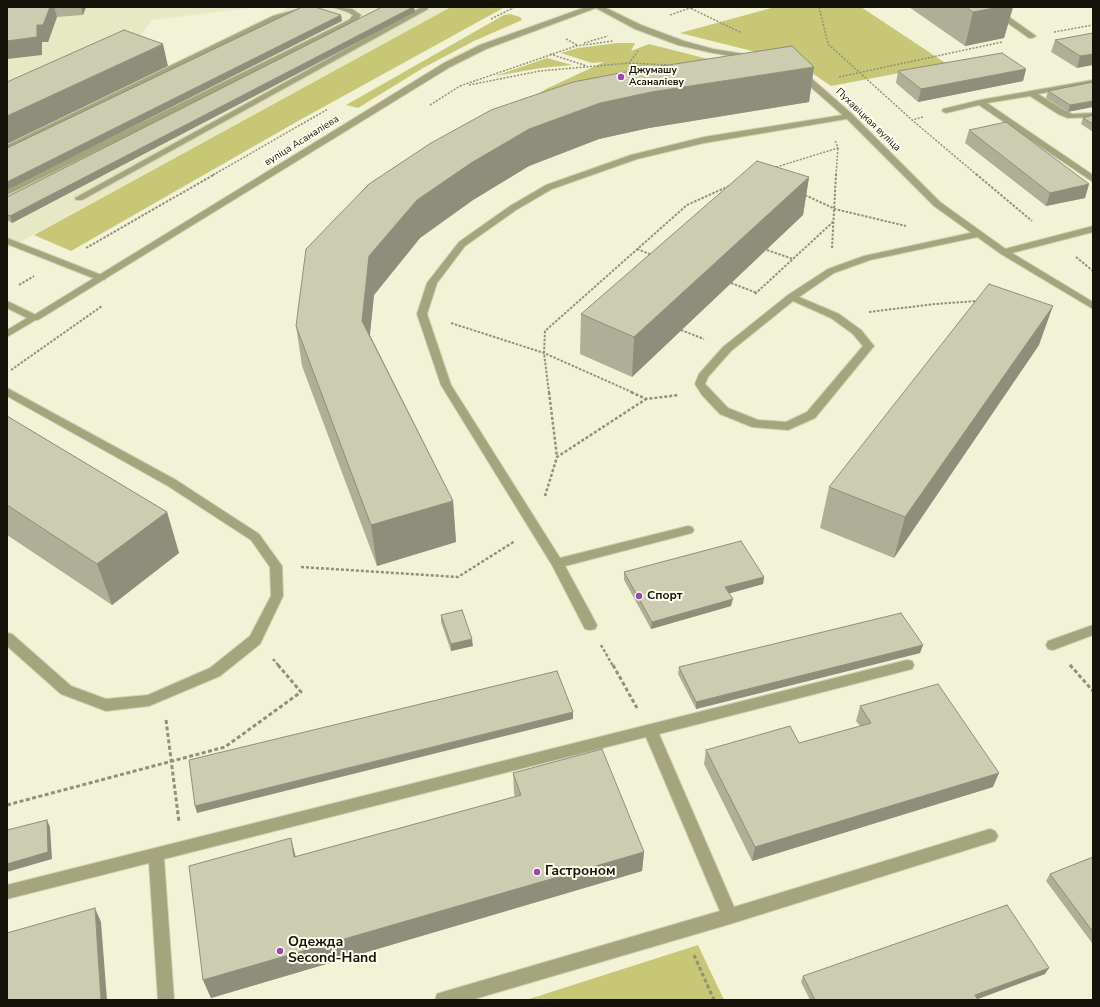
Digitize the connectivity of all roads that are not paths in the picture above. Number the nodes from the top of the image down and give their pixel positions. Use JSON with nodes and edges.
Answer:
{"nodes":[{"id":1,"x":316,"y":7,"type":"edge"},
{"id":2,"x":336,"y":7,"type":"edge"},
{"id":3,"x":423,"y":7,"type":"edge"},
{"id":4,"x":593,"y":7,"type":"edge"},
{"id":5,"x":599,"y":7,"type":"edge"},
{"id":6,"x":991,"y":7,"type":"edge"},
{"id":7,"x":1032,"y":36,"type":"road end"},
{"id":8,"x":756,"y":58,"type":"edge"},
{"id":9,"x":792,"y":70,"type":"edge"},
{"id":10,"x":1093,"y":82,"type":"edge"},
{"id":11,"x":1031,"y":93,"type":"junction"},
{"id":12,"x":980,"y":102,"type":"junction"},
{"id":13,"x":946,"y":111,"type":"road end"},
{"id":14,"x":1093,"y":115,"type":"edge"},
{"id":15,"x":849,"y":116,"type":"junction"},
{"id":16,"x":7,"y":148,"type":"edge"},
{"id":17,"x":1093,"y":179,"type":"edge"},
{"id":18,"x":7,"y":192,"type":"edge"},
{"id":19,"x":79,"y":198,"type":"dead end"},
{"id":20,"x":1093,"y":229,"type":"edge"},
{"id":21,"x":979,"y":234,"type":"junction"},
{"id":22,"x":7,"y":241,"type":"edge"},
{"id":23,"x":1004,"y":252,"type":"junction"},
{"id":24,"x":101,"y":278,"type":"junction"},
{"id":25,"x":792,"y":297,"type":"junction"},
{"id":26,"x":7,"y":304,"type":"edge"},
{"id":27,"x":1093,"y":306,"type":"edge"},
{"id":28,"x":34,"y":318,"type":"junction"},
{"id":29,"x":7,"y":334,"type":"edge"},
{"id":30,"x":7,"y":392,"type":"edge"},
{"id":31,"x":688,"y":530,"type":"dead end"},
{"id":32,"x":557,"y":562,"type":"junction"},
{"id":33,"x":590,"y":625,"type":"road end"},
{"id":34,"x":1093,"y":630,"type":"edge"},
{"id":35,"x":7,"y":638,"type":"edge"},
{"id":36,"x":1053,"y":645,"type":"road end"},
{"id":37,"x":907,"y":665,"type":"dead end"},
{"id":38,"x":650,"y":730,"type":"junction"},
{"id":39,"x":990,"y":836,"type":"dead end"},
{"id":40,"x":156,"y":854,"type":"junction"},
{"id":41,"x":7,"y":892,"type":"edge"},
{"id":42,"x":730,"y":916,"type":"junction"},
{"id":43,"x":166,"y":1000,"type":"edge"},
{"id":44,"x":443,"y":1000,"type":"edge"}],
"edges":[{"from":1,"to":16,"type":"street"},
{"from":2,"to":18,"type":"street"},
{"from":3,"to":19,"type":"street"},
{"from":4,"to":24,"type":"street","name":"вуліца Асаналіева"},
{"from":5,"to":8,"type":"street"},
{"from":6,"to":7,"type":"street"},
{"from":9,"to":15,"type":"street","name":"Пухавіцкая вуліца"},
{"from":10,"to":11,"type":"street"},
{"from":11,"to":12,"type":"street"},
{"from":11,"to":14,"type":"street"},
{"from":12,"to":13,"type":"street"},
{"from":12,"to":17,"type":"street"},
{"from":15,"to":21,"type":"street","name":"Пухавіцкая вуліца"},
{"from":15,"to":32,"type":"street"},
{"from":20,"to":23,"type":"street"},
{"from":21,"to":23,"type":"street","name":"Пухавіцкая вуліца"},
{"from":21,"to":25,"type":"street"},
{"from":22,"to":24,"type":"street"},
{"from":23,"to":27,"type":"street","name":"Пухавіцкая вуліца"},
{"from":24,"to":28,"type":"street","name":"вуліца Асаналіева"},
{"from":25,"to":25,"type":"street"},
{"from":26,"to":28,"type":"street"},
{"from":28,"to":29,"type":"street","name":"вуліца Асаналіева"},
{"from":30,"to":35,"type":"street"},
{"from":31,"to":32,"type":"street"},
{"from":32,"to":33,"type":"street"},
{"from":34,"to":36,"type":"street"},
{"from":37,"to":38,"type":"street"},
{"from":38,"to":40,"type":"street"},
{"from":38,"to":42,"type":"street"},
{"from":39,"to":42,"type":"street"},
{"from":40,"to":41,"type":"street"},
{"from":40,"to":43,"type":"street"},
{"from":42,"to":44,"type":"street"}]}
